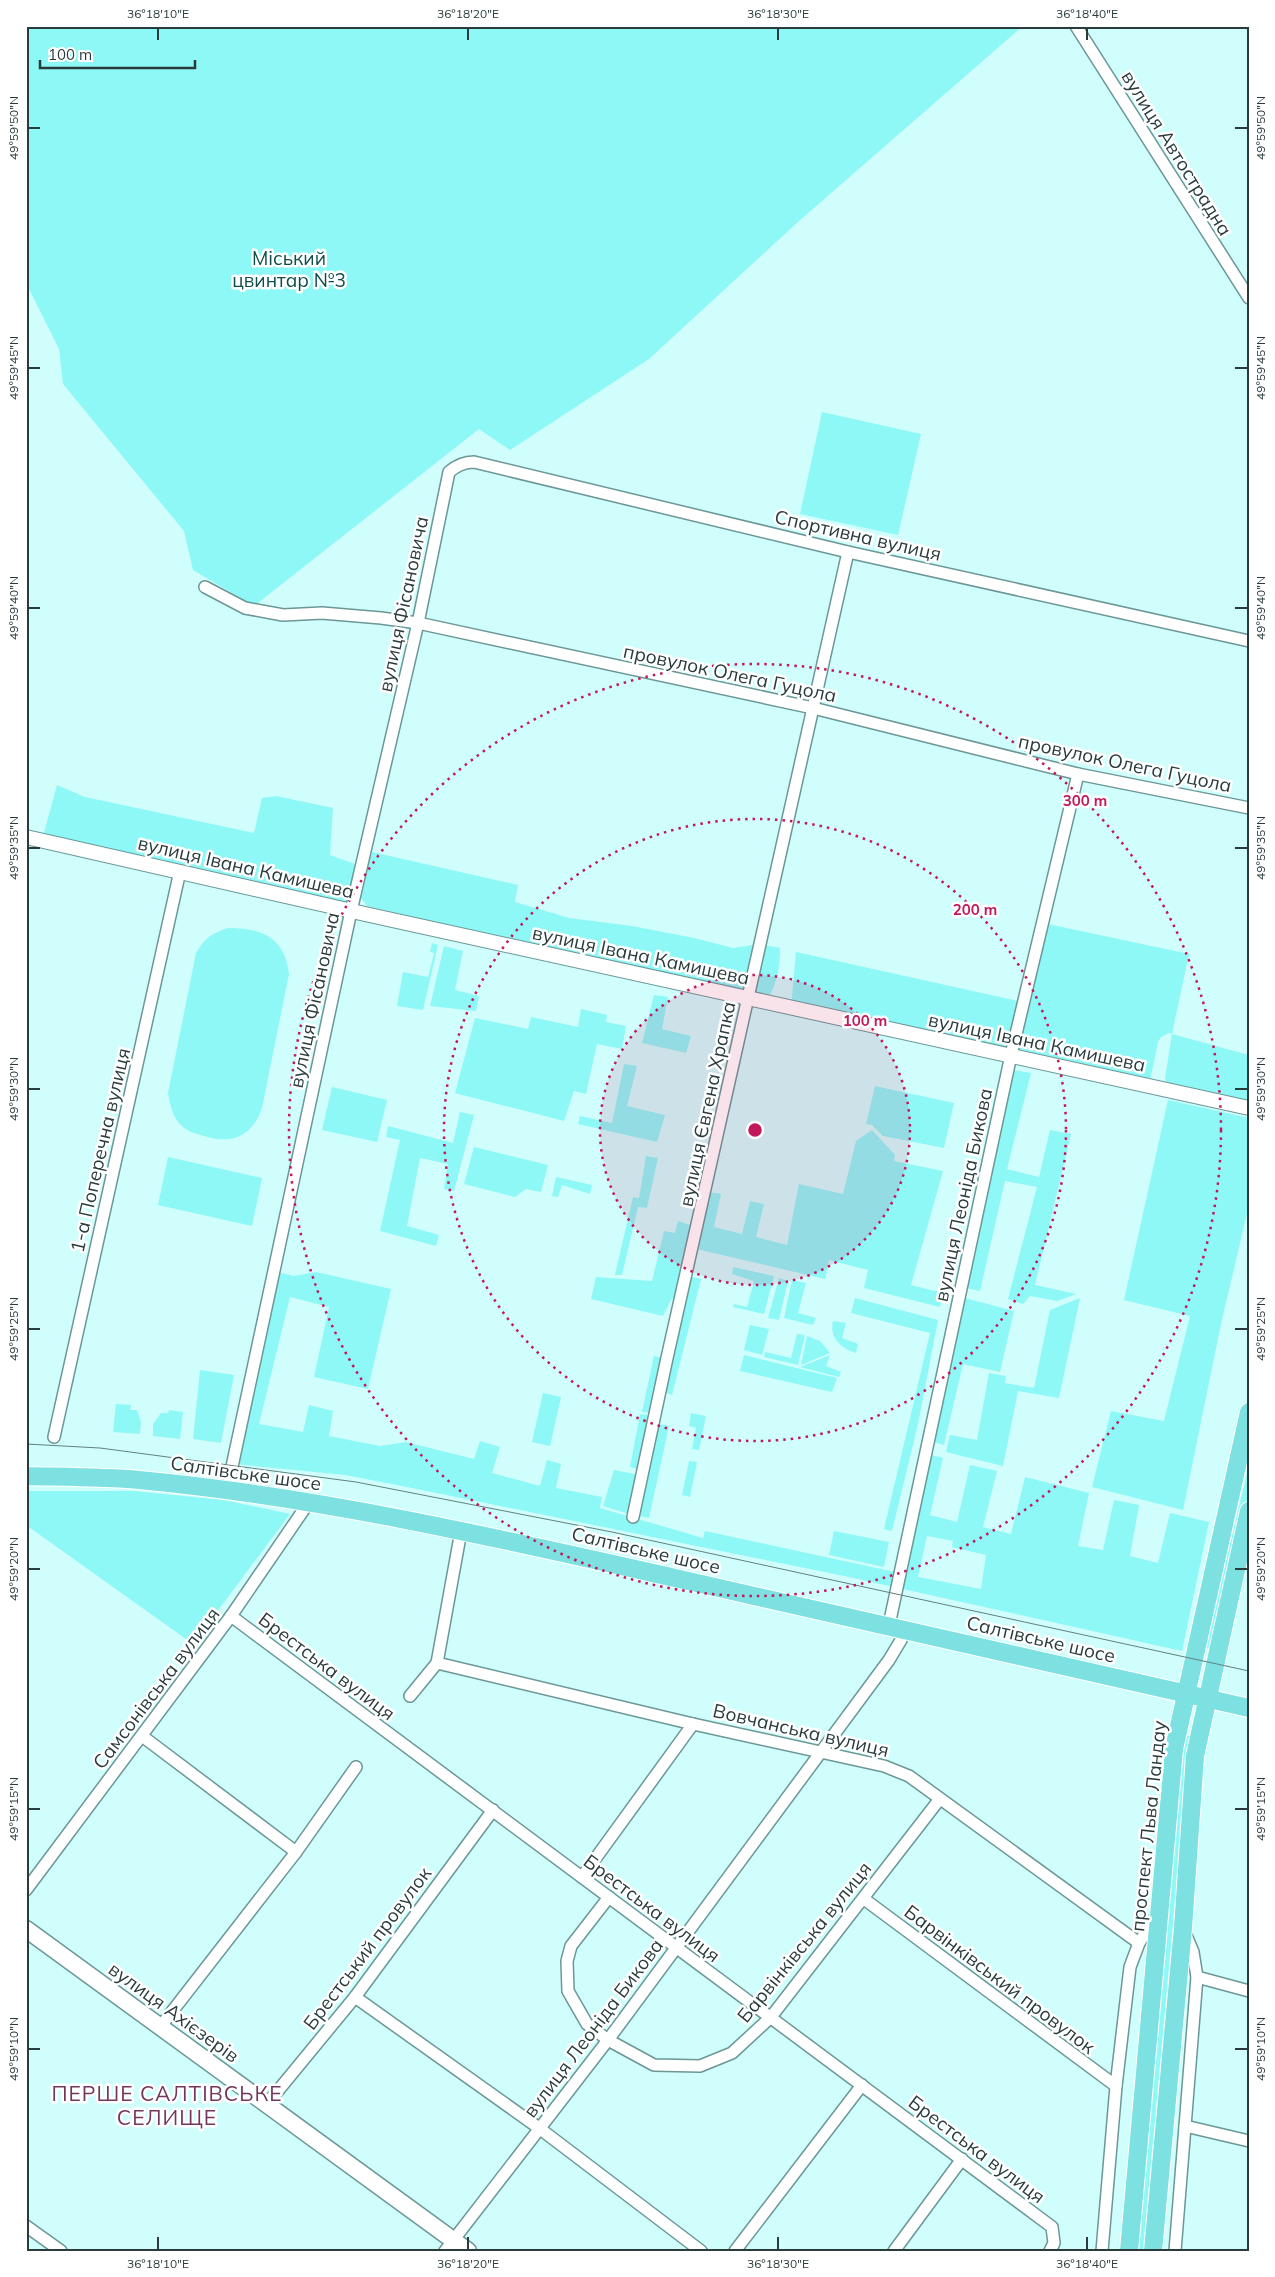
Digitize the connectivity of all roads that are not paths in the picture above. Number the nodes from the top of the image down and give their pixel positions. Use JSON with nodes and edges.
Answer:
{"nodes":[{"id":1,"x":1076,"y":26,"type":"edge"},
{"id":2,"x":1249,"y":298,"type":"edge"},
{"id":3,"x":460,"y":464,"type":"joint"},
{"id":4,"x":848,"y":552,"type":"junction"},
{"id":5,"x":204,"y":586,"type":"dead end"},
{"id":6,"x":418,"y":623,"type":"junction"},
{"id":7,"x":1249,"y":641,"type":"edge"},
{"id":8,"x":813,"y":708,"type":"junction"},
{"id":9,"x":1078,"y":774,"type":"junction"},
{"id":10,"x":1249,"y":808,"type":"edge"},
{"id":11,"x":26,"y":837,"type":"edge"},
{"id":12,"x":180,"y":871,"type":"junction"},
{"id":13,"x":351,"y":911,"type":"junction"},
{"id":14,"x":748,"y":998,"type":"junction"},
{"id":15,"x":1011,"y":1055,"type":"junction"},
{"id":16,"x":1249,"y":1108,"type":"edge"},
{"id":17,"x":1249,"y":1412,"type":"edge"},
{"id":18,"x":54,"y":1437,"type":"dead end"},
{"id":19,"x":26,"y":1476,"type":"edge"},
{"id":20,"x":227,"y":1490,"type":"junction"},
{"id":21,"x":309,"y":1502,"type":"junction"},
{"id":22,"x":1249,"y":1511,"type":"edge"},
{"id":23,"x":634,"y":1517,"type":"dead end"},
{"id":24,"x":461,"y":1531,"type":"junction"},
{"id":25,"x":231,"y":1616,"type":"junction"},
{"id":26,"x":896,"y":1626,"type":"junction"},
{"id":27,"x":437,"y":1663,"type":"junction"},
{"id":28,"x":1185,"y":1694,"type":"junction"},
{"id":29,"x":410,"y":1696,"type":"dead end"},
{"id":30,"x":1206,"y":1699,"type":"junction"},
{"id":31,"x":1249,"y":1708,"type":"edge"},
{"id":32,"x":693,"y":1724,"type":"junction"},
{"id":33,"x":142,"y":1736,"type":"junction"},
{"id":34,"x":821,"y":1751,"type":"junction"},
{"id":35,"x":356,"y":1767,"type":"dead end"},
{"id":36,"x":938,"y":1800,"type":"junction"},
{"id":37,"x":492,"y":1810,"type":"junction"},
{"id":38,"x":296,"y":1852,"type":"junction"},
{"id":39,"x":582,"y":1877,"type":"junction"},
{"id":40,"x":26,"y":1890,"type":"edge"},
{"id":41,"x":609,"y":1897,"type":"junction"},
{"id":42,"x":864,"y":1898,"type":"junction"},
{"id":43,"x":1159,"y":1911,"type":"junction"},
{"id":44,"x":1183,"y":1928,"type":"junction"},
{"id":45,"x":26,"y":1929,"type":"edge"},
{"id":46,"x":1139,"y":1943,"type":"junction"},
{"id":47,"x":676,"y":1948,"type":"junction"},
{"id":48,"x":1197,"y":1977,"type":"junction"},
{"id":49,"x":1249,"y":1991,"type":"edge"},
{"id":50,"x":355,"y":1997,"type":"junction"},
{"id":51,"x":771,"y":2017,"type":"junction"},
{"id":52,"x":160,"y":2027,"type":"junction"},
{"id":53,"x":608,"y":2040,"type":"junction"},
{"id":54,"x":862,"y":2085,"type":"junction"},
{"id":55,"x":1116,"y":2086,"type":"junction"},
{"id":56,"x":267,"y":2104,"type":"junction"},
{"id":57,"x":1185,"y":2126,"type":"junction"},
{"id":58,"x":539,"y":2128,"type":"junction"},
{"id":59,"x":1249,"y":2141,"type":"edge"},
{"id":60,"x":962,"y":2159,"type":"junction"},
{"id":61,"x":26,"y":2226,"type":"edge"},
{"id":62,"x":449,"y":2245,"type":"edge"},
{"id":63,"x":61,"y":2251,"type":"edge"},
{"id":64,"x":468,"y":2251,"type":"edge"},
{"id":65,"x":702,"y":2251,"type":"edge"},
{"id":66,"x":735,"y":2251,"type":"edge"},
{"id":67,"x":894,"y":2251,"type":"edge"},
{"id":68,"x":1050,"y":2251,"type":"edge"},
{"id":69,"x":1102,"y":2251,"type":"edge"},
{"id":70,"x":1129,"y":2251,"type":"edge"},
{"id":71,"x":1153,"y":2251,"type":"edge"},
{"id":72,"x":1175,"y":2251,"type":"edge"}],
"edges":[{"from":1,"to":2,"type":"street","name":"вулиця Автострадна"},
{"from":3,"to":4,"type":"street","name":"Спортивна вулиця"},
{"from":3,"to":6,"type":"street","name":"вулиця Фісановича"},
{"from":4,"to":7,"type":"street","name":"Спортивна вулиця"},
{"from":4,"to":8,"type":"street","name":"вулиця Євгена Храпка"},
{"from":5,"to":6,"type":"street","name":"провулок Олега Гуцола"},
{"from":6,"to":8,"type":"street","name":"провулок Олега Гуцола"},
{"from":6,"to":13,"type":"street","name":"вулиця Фісановича"},
{"from":8,"to":9,"type":"street","name":"провулок Олега Гуцола"},
{"from":8,"to":14,"type":"street","name":"вулиця Євгена Храпка"},
{"from":9,"to":10,"type":"street","name":"провулок Олега Гуцола"},
{"from":9,"to":15,"type":"street","name":"вулиця Леоніда Бикова"},
{"from":11,"to":12,"type":"street","name":"вулиця Івана Камишева"},
{"from":12,"to":13,"type":"street","name":"вулиця Івана Камишева"},
{"from":12,"to":18,"type":"street","name":"1-а Поперечна вулиця"},
{"from":13,"to":14,"type":"street","name":"вулиця Івана Камишева"},
{"from":13,"to":20,"type":"street","name":"вулиця Фісановича"},
{"from":14,"to":15,"type":"street","name":"вулиця Івана Камишева"},
{"from":14,"to":23,"type":"street","name":"вулиця Євгена Храпка"},
{"from":15,"to":16,"type":"street","name":"вулиця Івана Камишева"},
{"from":15,"to":26,"type":"street","name":"вулиця Леоніда Бикова"},
{"from":17,"to":28,"type":"main road","name":"проспект Льва Ландау"},
{"from":19,"to":20,"type":"main road","name":"Салтівське шосе"},
{"from":20,"to":21,"type":"main road","name":"Салтівське шосе"},
{"from":21,"to":24,"type":"main road","name":"Салтівське шосе"},
{"from":21,"to":25,"type":"street","name":"Самсонівська вулиця"},
{"from":22,"to":30,"type":"main road"},
{"from":24,"to":26,"type":"main road","name":"Салтівське шосе"},
{"from":24,"to":27,"type":"street"},
{"from":25,"to":33,"type":"street","name":"Самсонівська вулиця"},
{"from":25,"to":37,"type":"street","name":"Брестська вулиця"},
{"from":26,"to":28,"type":"main road","name":"Салтівське шосе"},
{"from":26,"to":34,"type":"street","name":"вулиця Леоніда Бикова"},
{"from":27,"to":29,"type":"street"},
{"from":27,"to":32,"type":"street","name":"Вовчанська вулиця"},
{"from":28,"to":30,"type":"main road","name":"Салтівське шосе"},
{"from":28,"to":43,"type":"main road","name":"проспект Льва Ландау"},
{"from":30,"to":31,"type":"main road","name":"Салтівське шосе"},
{"from":30,"to":44,"type":"main road"},
{"from":32,"to":34,"type":"street","name":"Вовчанська вулиця"},
{"from":32,"to":39,"type":"street"},
{"from":33,"to":38,"type":"street"},
{"from":33,"to":40,"type":"street","name":"Самсонівська вулиця"},
{"from":34,"to":36,"type":"street","name":"Вовчанська вулиця"},
{"from":34,"to":47,"type":"street","name":"вулиця Леоніда Бикова"},
{"from":35,"to":38,"type":"street"},
{"from":36,"to":42,"type":"street","name":"Барвінківська вулиця"},
{"from":36,"to":46,"type":"street","name":"Вовчанська вулиця"},
{"from":37,"to":39,"type":"street","name":"Брестська вулиця"},
{"from":37,"to":50,"type":"street","name":"Брестський провулок"},
{"from":38,"to":52,"type":"street"},
{"from":39,"to":41,"type":"street","name":"Брестська вулиця"},
{"from":41,"to":47,"type":"street","name":"Брестська вулиця"},
{"from":41,"to":53,"type":"street","name":"Барвінківська вулиця"},
{"from":42,"to":51,"type":"street","name":"Барвінківська вулиця"},
{"from":42,"to":55,"type":"street","name":"Барвінківський провулок"},
{"from":43,"to":46,"type":"street"},
{"from":43,"to":70,"type":"main road","name":"проспект Льва Ландау"},
{"from":44,"to":48,"type":"street"},
{"from":44,"to":71,"type":"main road"},
{"from":45,"to":52,"type":"main road","name":"вулиця Ахієзерів"},
{"from":46,"to":55,"type":"street"},
{"from":47,"to":51,"type":"street","name":"Брестська вулиця"},
{"from":47,"to":53,"type":"street","name":"вулиця Леоніда Бикова"},
{"from":48,"to":49,"type":"street"},
{"from":48,"to":57,"type":"street"},
{"from":50,"to":56,"type":"street","name":"Брестський провулок"},
{"from":50,"to":58,"type":"street"},
{"from":51,"to":53,"type":"street","name":"Барвінківська вулиця"},
{"from":51,"to":54,"type":"street","name":"Брестська вулиця"},
{"from":52,"to":56,"type":"main road","name":"вулиця Ахієзерів"},
{"from":53,"to":58,"type":"street","name":"вулиця Леоніда Бикова"},
{"from":54,"to":60,"type":"street","name":"Брестська вулиця"},
{"from":54,"to":66,"type":"street"},
{"from":55,"to":69,"type":"street"},
{"from":56,"to":62,"type":"main road","name":"вулиця Ахієзерів"},
{"from":57,"to":59,"type":"street"},
{"from":57,"to":72,"type":"street"},
{"from":58,"to":62,"type":"street","name":"вулиця Леоніда Бикова"},
{"from":58,"to":65,"type":"street"},
{"from":60,"to":67,"type":"street"},
{"from":60,"to":68,"type":"street","name":"Брестська вулиця"},
{"from":61,"to":63,"type":"street"},
{"from":62,"to":64,"type":"main road","name":"вулиця Ахієзерів"}]}
